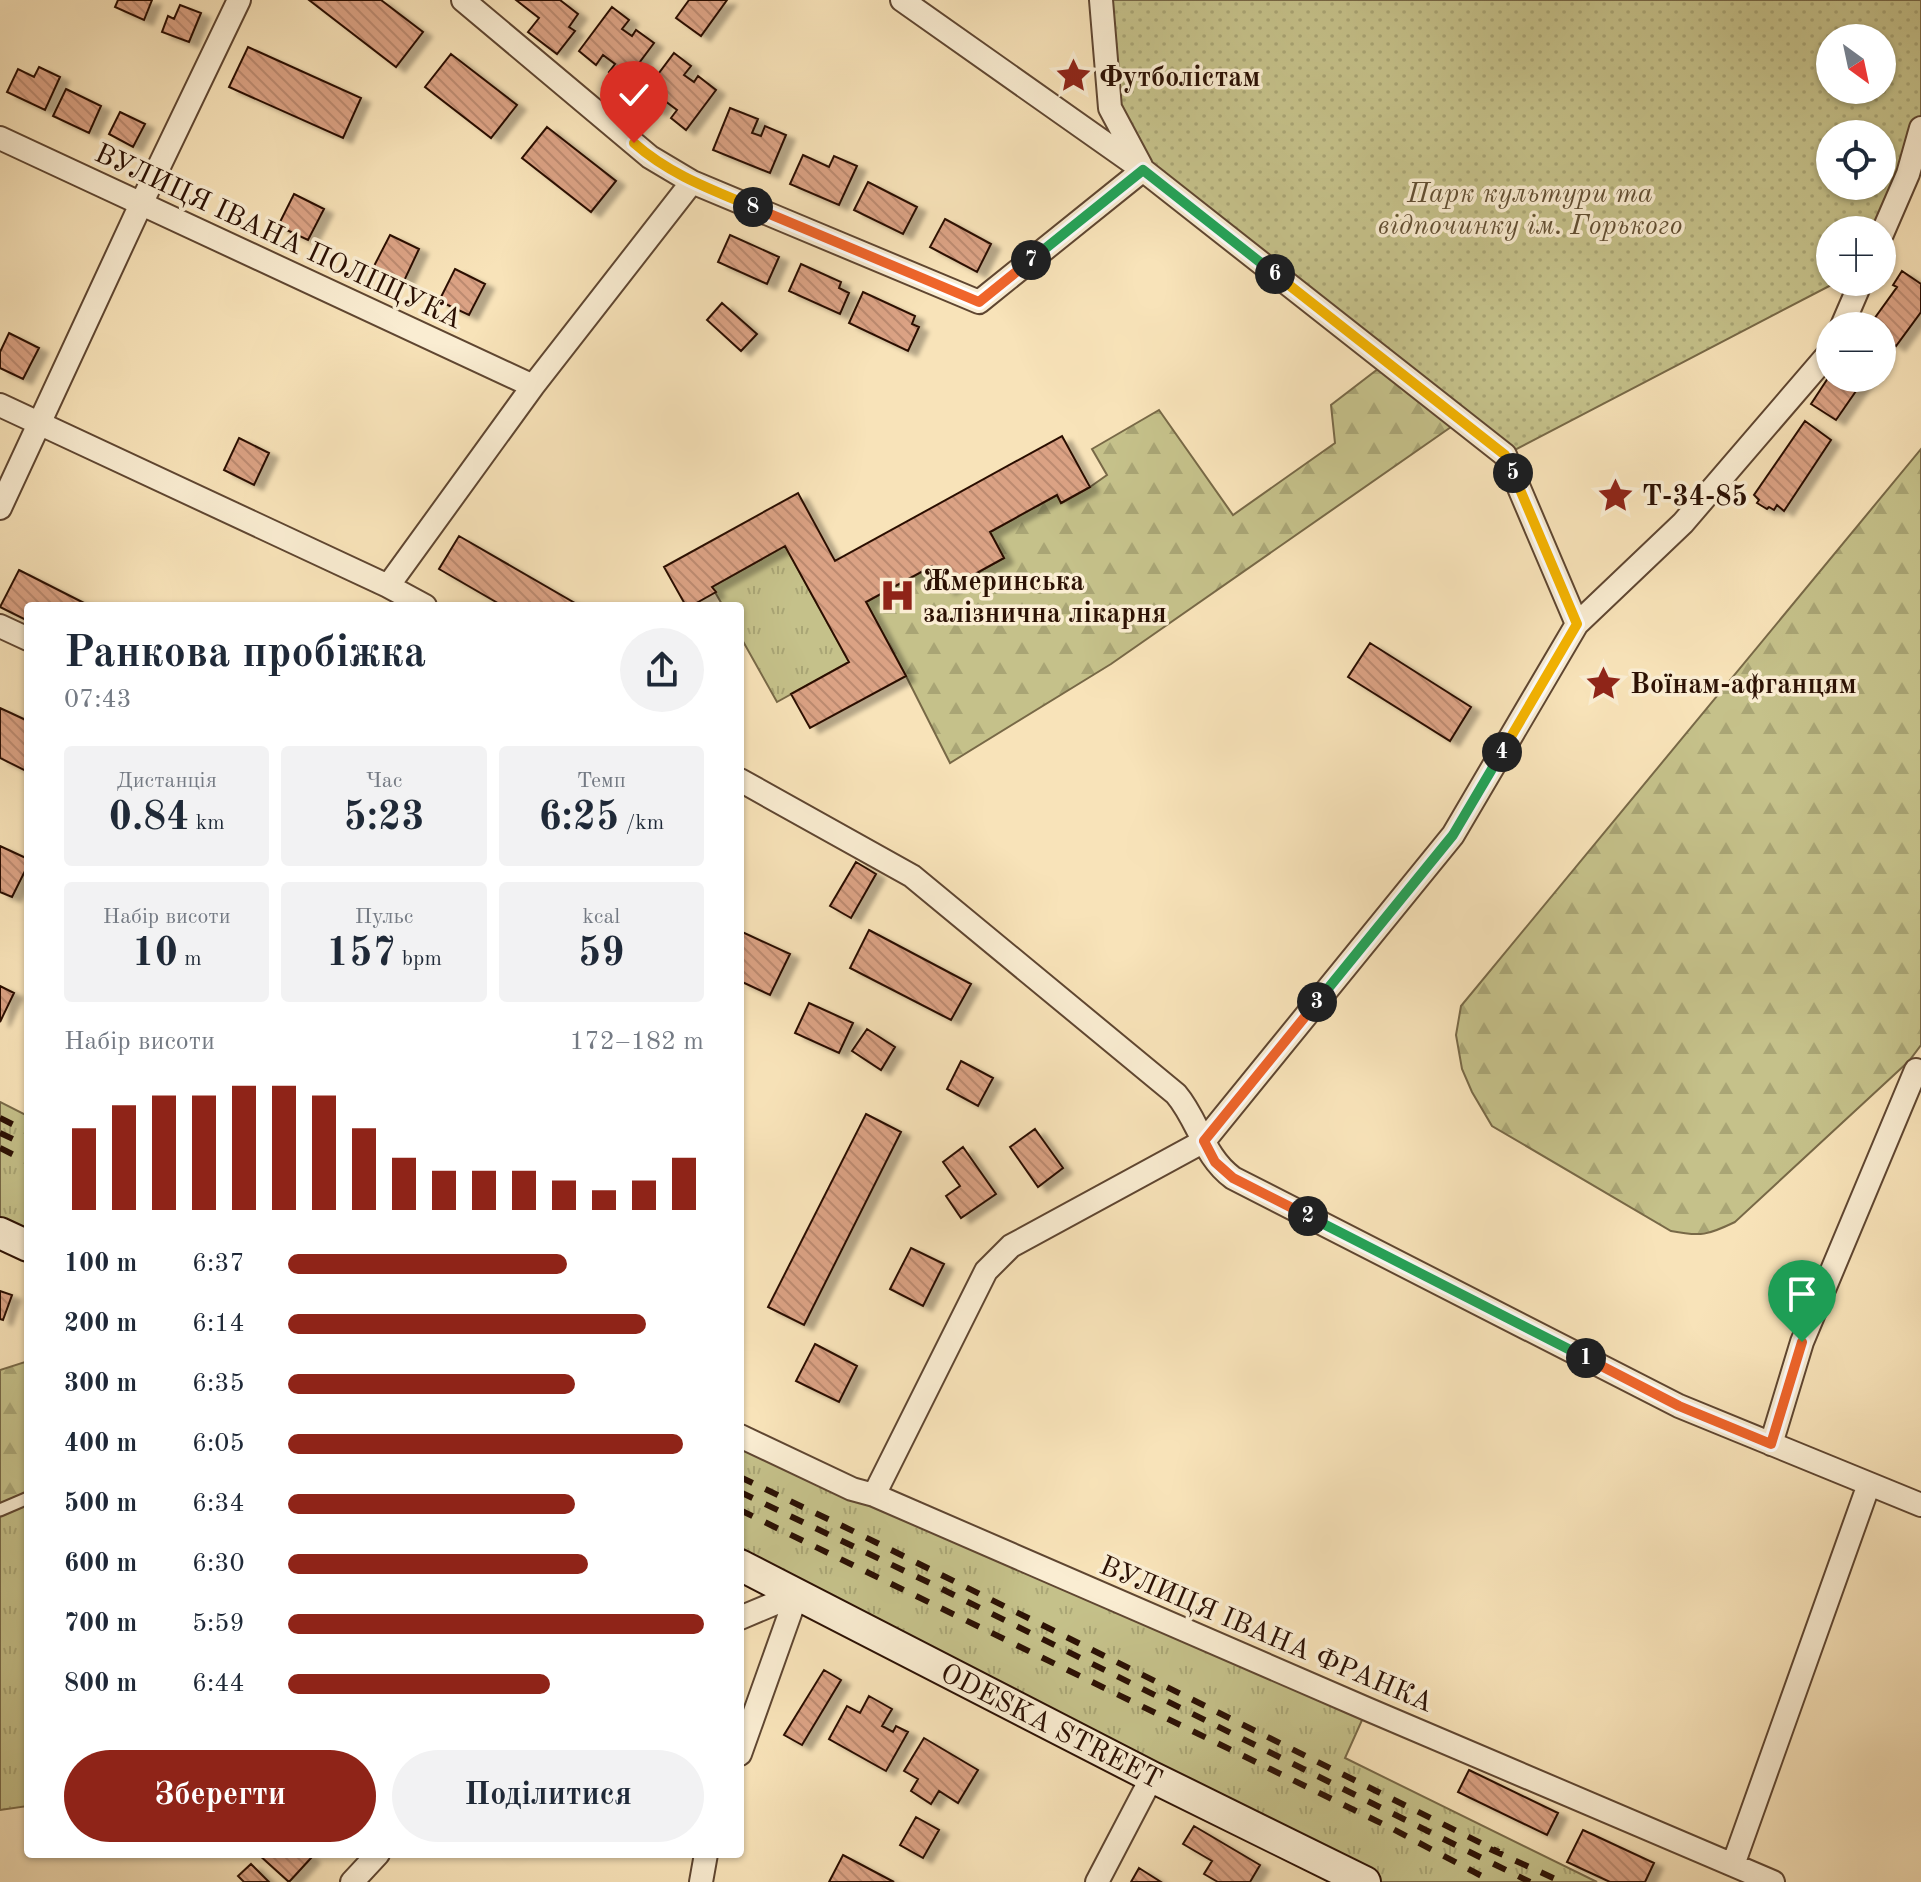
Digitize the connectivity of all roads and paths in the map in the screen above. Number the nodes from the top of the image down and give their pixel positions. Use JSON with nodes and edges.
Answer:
{"nodes":[{"id":1,"x":239,"y":0,"type":"edge"},
{"id":2,"x":463,"y":0,"type":"edge"},
{"id":3,"x":902,"y":0,"type":"edge"},
{"id":4,"x":1101,"y":0,"type":"edge"},
{"id":5,"x":1921,"y":128,"type":"edge"},
{"id":6,"x":0,"y":138,"type":"edge"},
{"id":7,"x":1143,"y":170,"type":"junction"},
{"id":8,"x":692,"y":182,"type":"junction"},
{"id":9,"x":141,"y":204,"type":"junction"},
{"id":10,"x":1890,"y":216,"type":"edge"},
{"id":11,"x":1816,"y":368,"type":"edge"},
{"id":12,"x":533,"y":386,"type":"junction"},
{"id":13,"x":0,"y":405,"type":"edge"},
{"id":14,"x":40,"y":424,"type":"junction"},
{"id":15,"x":0,"y":508,"type":"edge"},
{"id":16,"x":388,"y":586,"type":"junction"},
{"id":17,"x":418,"y":602,"type":"edge"},
{"id":18,"x":1577,"y":624,"type":"junction"},
{"id":19,"x":0,"y":626,"type":"edge"},
{"id":20,"x":24,"y":637,"type":"edge"},
{"id":21,"x":744,"y":782,"type":"edge"},
{"id":22,"x":1916,"y":1070,"type":"dead end"},
{"id":23,"x":1204,"y":1141,"type":"junction"},
{"id":24,"x":0,"y":1233,"type":"edge"},
{"id":25,"x":24,"y":1244,"type":"edge"},
{"id":26,"x":744,"y":1438,"type":"edge"},
{"id":27,"x":1771,"y":1444,"type":"junction"},
{"id":28,"x":1869,"y":1484,"type":"junction"},
{"id":29,"x":874,"y":1495,"type":"junction"},
{"id":30,"x":24,"y":1500,"type":"edge"},
{"id":31,"x":1921,"y":1505,"type":"edge"},
{"id":32,"x":0,"y":1510,"type":"edge"},
{"id":33,"x":744,"y":1567,"type":"edge"},
{"id":34,"x":797,"y":1594,"type":"junction"},
{"id":35,"x":744,"y":1616,"type":"edge"},
{"id":36,"x":744,"y":1743,"type":"edge"},
{"id":37,"x":1152,"y":1777,"type":"junction"},
{"id":38,"x":374,"y":1858,"type":"edge"},
{"id":39,"x":705,"y":1858,"type":"edge"},
{"id":40,"x":1733,"y":1865,"type":"junction"},
{"id":41,"x":352,"y":1882,"type":"edge"},
{"id":42,"x":701,"y":1882,"type":"edge"},
{"id":43,"x":1097,"y":1882,"type":"edge"},
{"id":44,"x":1365,"y":1882,"type":"edge"},
{"id":45,"x":1773,"y":1882,"type":"edge"}],
"edges":[{"from":1,"to":9,"type":"street"},
{"from":2,"to":8,"type":"street"},
{"from":3,"to":7,"type":"street"},
{"from":4,"to":7,"type":"street"},
{"from":5,"to":10,"type":"street"},
{"from":6,"to":9,"type":"street","name":"ВУЛИЦЯ ІВАНА ПОЛІЩУКА"},
{"from":7,"to":8,"type":"street"},
{"from":7,"to":18,"type":"street"},
{"from":8,"to":12,"type":"street"},
{"from":9,"to":12,"type":"street","name":"ВУЛИЦЯ ІВАНА ПОЛІЩУКА"},
{"from":9,"to":14,"type":"street"},
{"from":11,"to":18,"type":"street"},
{"from":12,"to":16,"type":"street"},
{"from":13,"to":14,"type":"street"},
{"from":14,"to":15,"type":"street"},
{"from":14,"to":16,"type":"street"},
{"from":16,"to":17,"type":"street"},
{"from":18,"to":23,"type":"street"},
{"from":19,"to":20,"type":"street"},
{"from":21,"to":23,"type":"street"},
{"from":22,"to":27,"type":"street"},
{"from":23,"to":27,"type":"street"},
{"from":23,"to":29,"type":"street"},
{"from":24,"to":25,"type":"main road"},
{"from":26,"to":29,"type":"street","name":"ВУЛИЦЯ ІВАНА ФРАНКА"},
{"from":27,"to":28,"type":"street"},
{"from":28,"to":31,"type":"street"},
{"from":28,"to":40,"type":"street"},
{"from":29,"to":40,"type":"street","name":"ВУЛИЦЯ ІВАНА ФРАНКА"},
{"from":30,"to":32,"type":"lane"},
{"from":33,"to":34,"type":"main road","name":"ODESKA STREET"},
{"from":34,"to":35,"type":"street"},
{"from":34,"to":36,"type":"street"},
{"from":34,"to":37,"type":"main road","name":"ODESKA STREET"},
{"from":37,"to":43,"type":"street"},
{"from":37,"to":44,"type":"main road","name":"ODESKA STREET"},
{"from":38,"to":41,"type":"street"},
{"from":39,"to":42,"type":"street"},
{"from":40,"to":45,"type":"street","name":"ВУЛИЦЯ ІВАНА ФРАНКА"}]}
